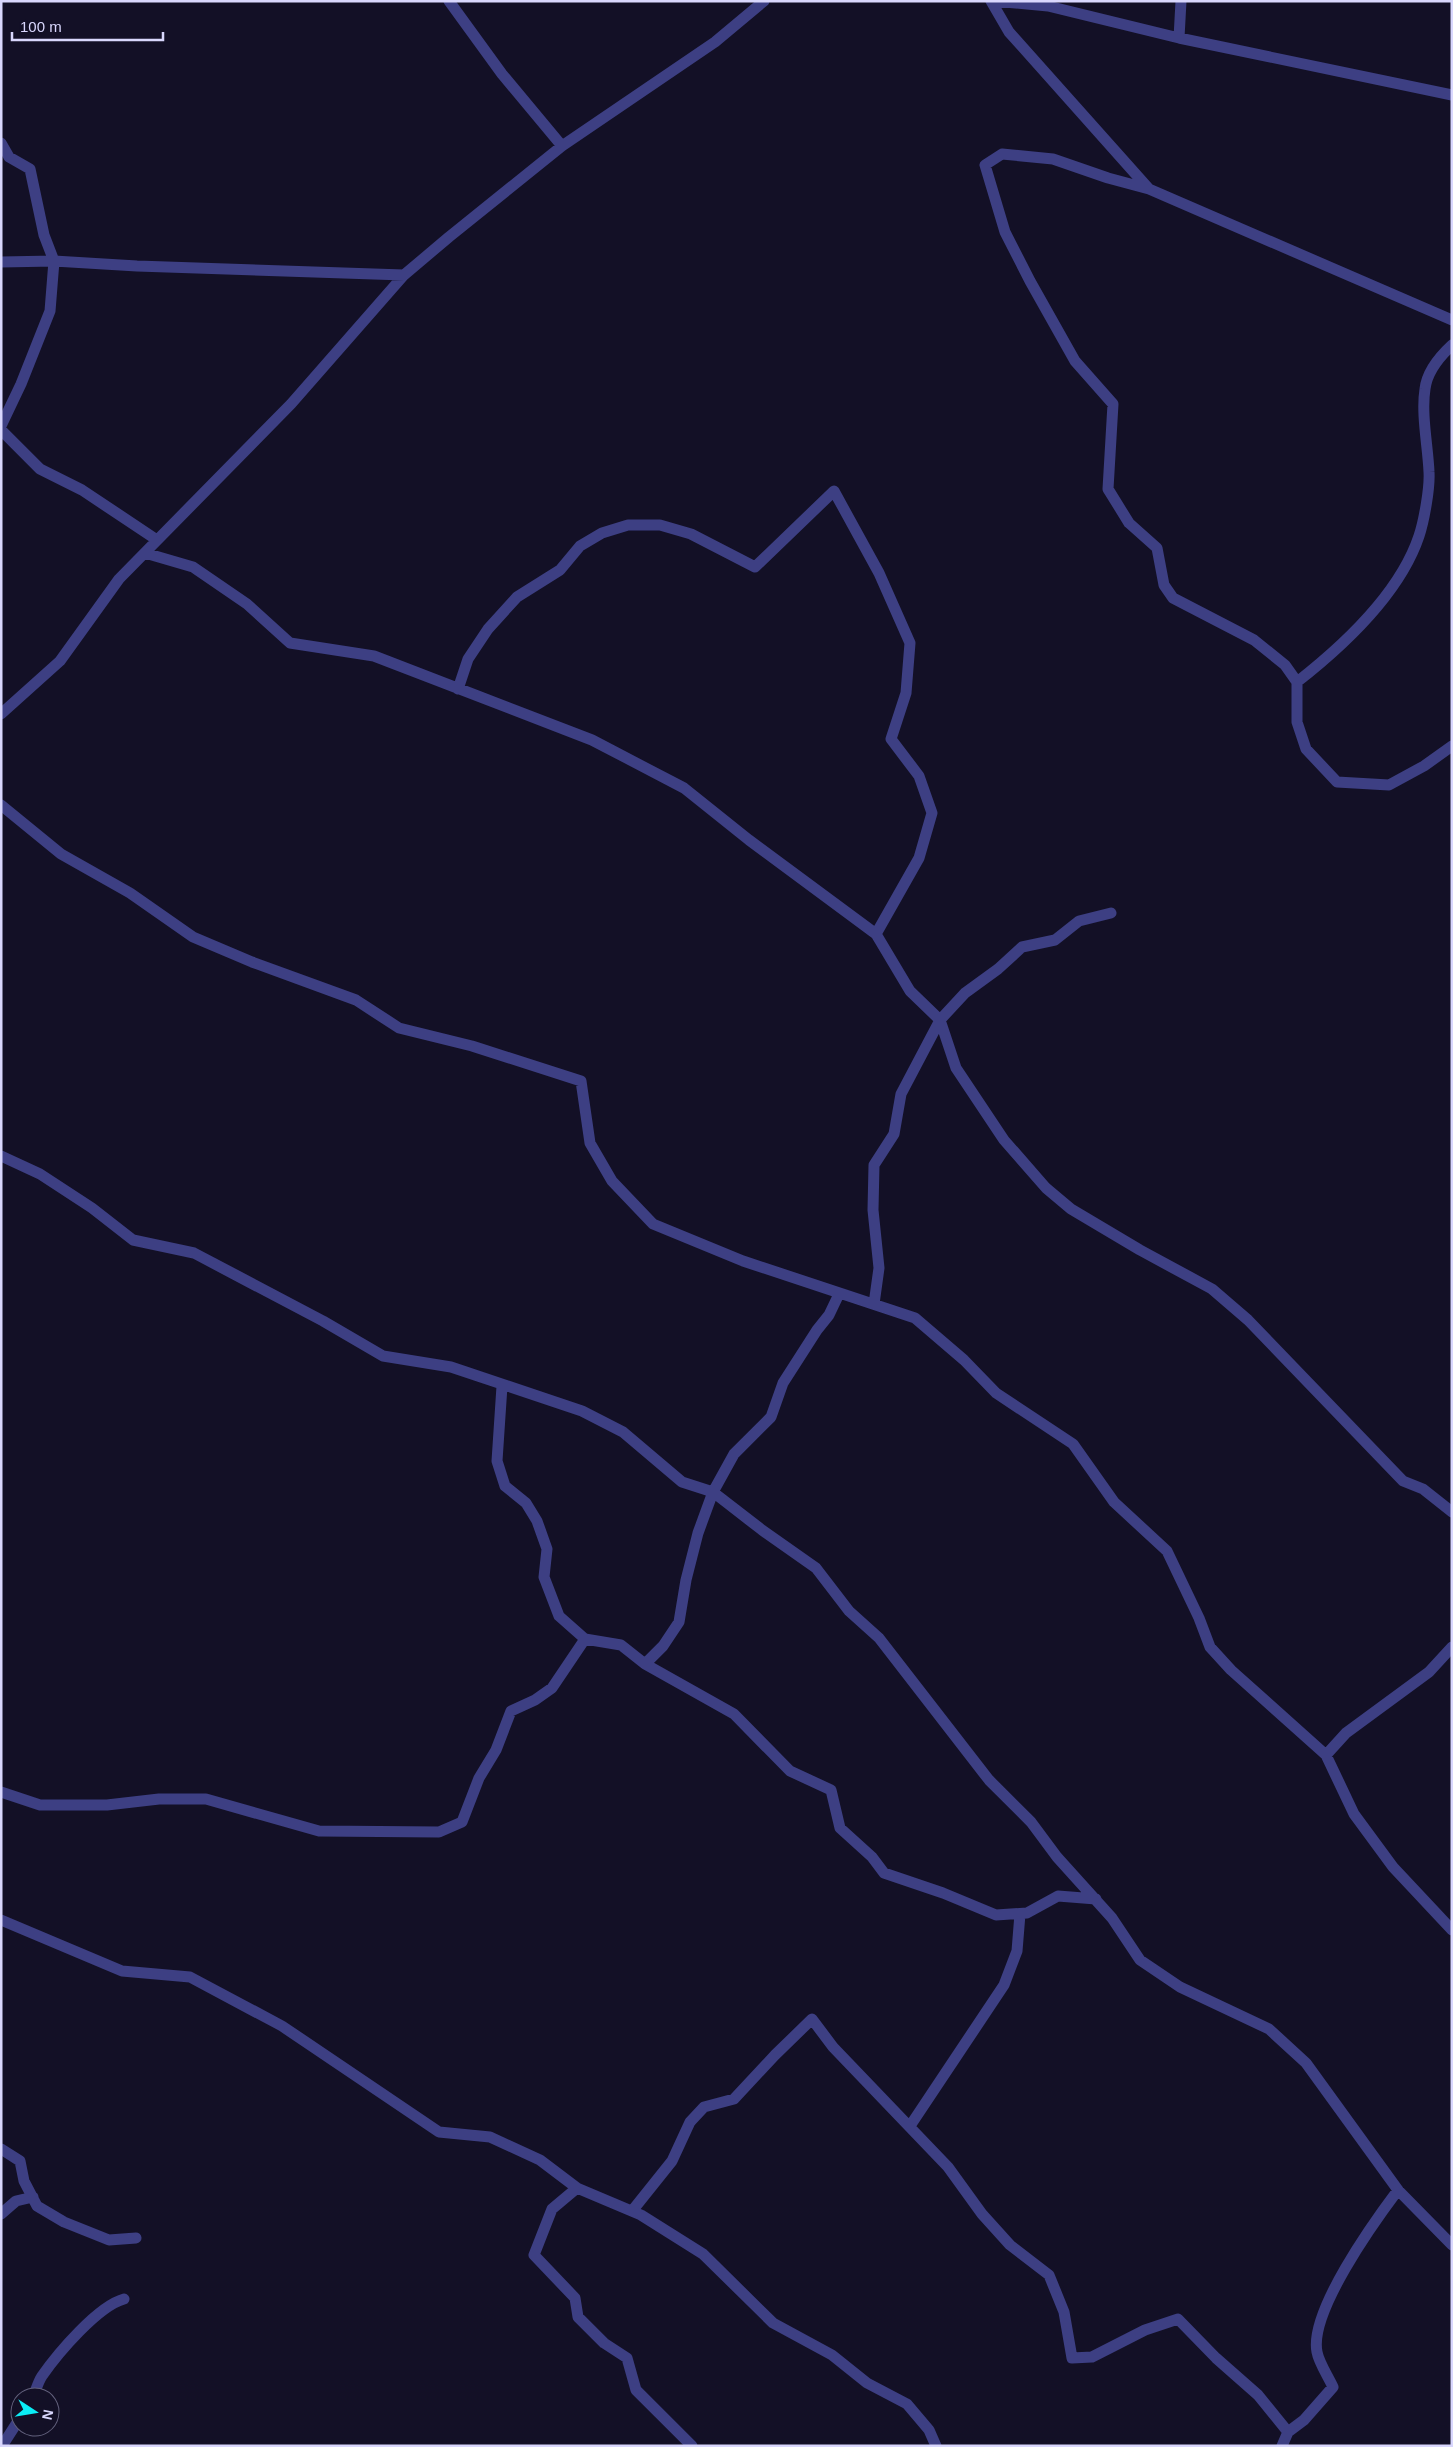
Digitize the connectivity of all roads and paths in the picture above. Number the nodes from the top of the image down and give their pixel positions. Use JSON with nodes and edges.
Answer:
{"nodes":[{"id":1,"x":449,"y":1,"type":"edge"},
{"id":2,"x":764,"y":1,"type":"edge"},
{"id":3,"x":992,"y":1,"type":"edge"},
{"id":4,"x":1181,"y":1,"type":"edge"},
{"id":5,"x":1179,"y":38,"type":"junction"},
{"id":6,"x":1452,"y":95,"type":"edge"},
{"id":7,"x":1,"y":143,"type":"edge"},
{"id":8,"x":562,"y":146,"type":"junction"},
{"id":9,"x":1149,"y":189,"type":"junction"},
{"id":10,"x":54,"y":261,"type":"junction"},
{"id":11,"x":1,"y":262,"type":"edge"},
{"id":12,"x":404,"y":275,"type":"junction"},
{"id":13,"x":1452,"y":320,"type":"edge"},
{"id":14,"x":1452,"y":345,"type":"edge"},
{"id":15,"x":1,"y":426,"type":"edge"},
{"id":16,"x":1,"y":430,"type":"edge"},
{"id":17,"x":157,"y":540,"type":"junction"},
{"id":18,"x":144,"y":553,"type":"junction"},
{"id":19,"x":1296,"y":682,"type":"junction"},
{"id":20,"x":458,"y":689,"type":"junction"},
{"id":21,"x":1,"y":714,"type":"edge"},
{"id":22,"x":1452,"y":746,"type":"edge"},
{"id":23,"x":1,"y":805,"type":"edge"},
{"id":24,"x":1111,"y":913,"type":"dead end"},
{"id":25,"x":876,"y":934,"type":"junction"},
{"id":26,"x":940,"y":1020,"type":"junction"},
{"id":27,"x":1,"y":1156,"type":"edge"},
{"id":28,"x":839,"y":1294,"type":"junction"},
{"id":29,"x":874,"y":1304,"type":"junction"},
{"id":30,"x":502,"y":1386,"type":"junction"},
{"id":31,"x":713,"y":1492,"type":"junction"},
{"id":32,"x":1452,"y":1512,"type":"edge"},
{"id":33,"x":585,"y":1639,"type":"junction"},
{"id":34,"x":1452,"y":1647,"type":"edge"},
{"id":35,"x":645,"y":1664,"type":"junction"},
{"id":36,"x":1326,"y":1755,"type":"junction"},
{"id":37,"x":1,"y":1792,"type":"edge"},
{"id":38,"x":1096,"y":1899,"type":"junction"},
{"id":39,"x":1020,"y":1914,"type":"junction"},
{"id":40,"x":1,"y":1920,"type":"edge"},
{"id":41,"x":1452,"y":1930,"type":"edge"},
{"id":42,"x":910,"y":2126,"type":"junction"},
{"id":43,"x":1,"y":2150,"type":"edge"},
{"id":44,"x":577,"y":2188,"type":"junction"},
{"id":45,"x":1398,"y":2190,"type":"junction"},
{"id":46,"x":33,"y":2197,"type":"junction"},
{"id":47,"x":632,"y":2211,"type":"junction"},
{"id":48,"x":1,"y":2214,"type":"edge"},
{"id":49,"x":136,"y":2238,"type":"dead end"},
{"id":50,"x":1452,"y":2245,"type":"edge"},
{"id":51,"x":124,"y":2299,"type":"dead end"},
{"id":52,"x":37,"y":2387,"type":"edge"},
{"id":53,"x":1288,"y":2432,"type":"junction"},
{"id":54,"x":10,"y":2434,"type":"edge"},
{"id":55,"x":2,"y":2446,"type":"edge"},
{"id":56,"x":692,"y":2446,"type":"edge"},
{"id":57,"x":936,"y":2446,"type":"edge"},
{"id":58,"x":1282,"y":2446,"type":"edge"}],
"edges":[{"from":1,"to":8,"type":"street"},
{"from":2,"to":8,"type":"street"},
{"from":3,"to":5,"type":"street"},
{"from":3,"to":9,"type":"street"},
{"from":4,"to":5,"type":"street"},
{"from":5,"to":6,"type":"street"},
{"from":7,"to":10,"type":"street"},
{"from":8,"to":12,"type":"street"},
{"from":9,"to":13,"type":"street"},
{"from":9,"to":19,"type":"street"},
{"from":10,"to":11,"type":"street"},
{"from":10,"to":12,"type":"street"},
{"from":10,"to":15,"type":"street"},
{"from":12,"to":17,"type":"street"},
{"from":14,"to":19,"type":"street"},
{"from":16,"to":17,"type":"street"},
{"from":17,"to":18,"type":"street"},
{"from":18,"to":20,"type":"street"},
{"from":18,"to":21,"type":"street"},
{"from":19,"to":22,"type":"street"},
{"from":20,"to":25,"type":"street"},
{"from":20,"to":25,"type":"street"},
{"from":23,"to":28,"type":"street"},
{"from":24,"to":26,"type":"street"},
{"from":25,"to":26,"type":"street"},
{"from":26,"to":29,"type":"street"},
{"from":26,"to":32,"type":"street"},
{"from":27,"to":30,"type":"street"},
{"from":28,"to":29,"type":"street"},
{"from":28,"to":31,"type":"street"},
{"from":29,"to":36,"type":"street"},
{"from":30,"to":31,"type":"street"},
{"from":30,"to":33,"type":"street"},
{"from":31,"to":35,"type":"street"},
{"from":31,"to":38,"type":"street"},
{"from":33,"to":35,"type":"street"},
{"from":33,"to":37,"type":"street"},
{"from":34,"to":36,"type":"street"},
{"from":35,"to":39,"type":"street"},
{"from":36,"to":41,"type":"street"},
{"from":38,"to":39,"type":"street"},
{"from":38,"to":45,"type":"street"},
{"from":39,"to":42,"type":"street"},
{"from":40,"to":44,"type":"street"},
{"from":42,"to":47,"type":"street"},
{"from":42,"to":53,"type":"street"},
{"from":43,"to":46,"type":"street"},
{"from":44,"to":47,"type":"street"},
{"from":44,"to":56,"type":"street"},
{"from":45,"to":50,"type":"street"},
{"from":45,"to":53,"type":"street"},
{"from":46,"to":48,"type":"street"},
{"from":46,"to":49,"type":"street"},
{"from":47,"to":57,"type":"street"},
{"from":51,"to":52,"type":"street"},
{"from":53,"to":58,"type":"street"},
{"from":54,"to":55,"type":"street"}]}
